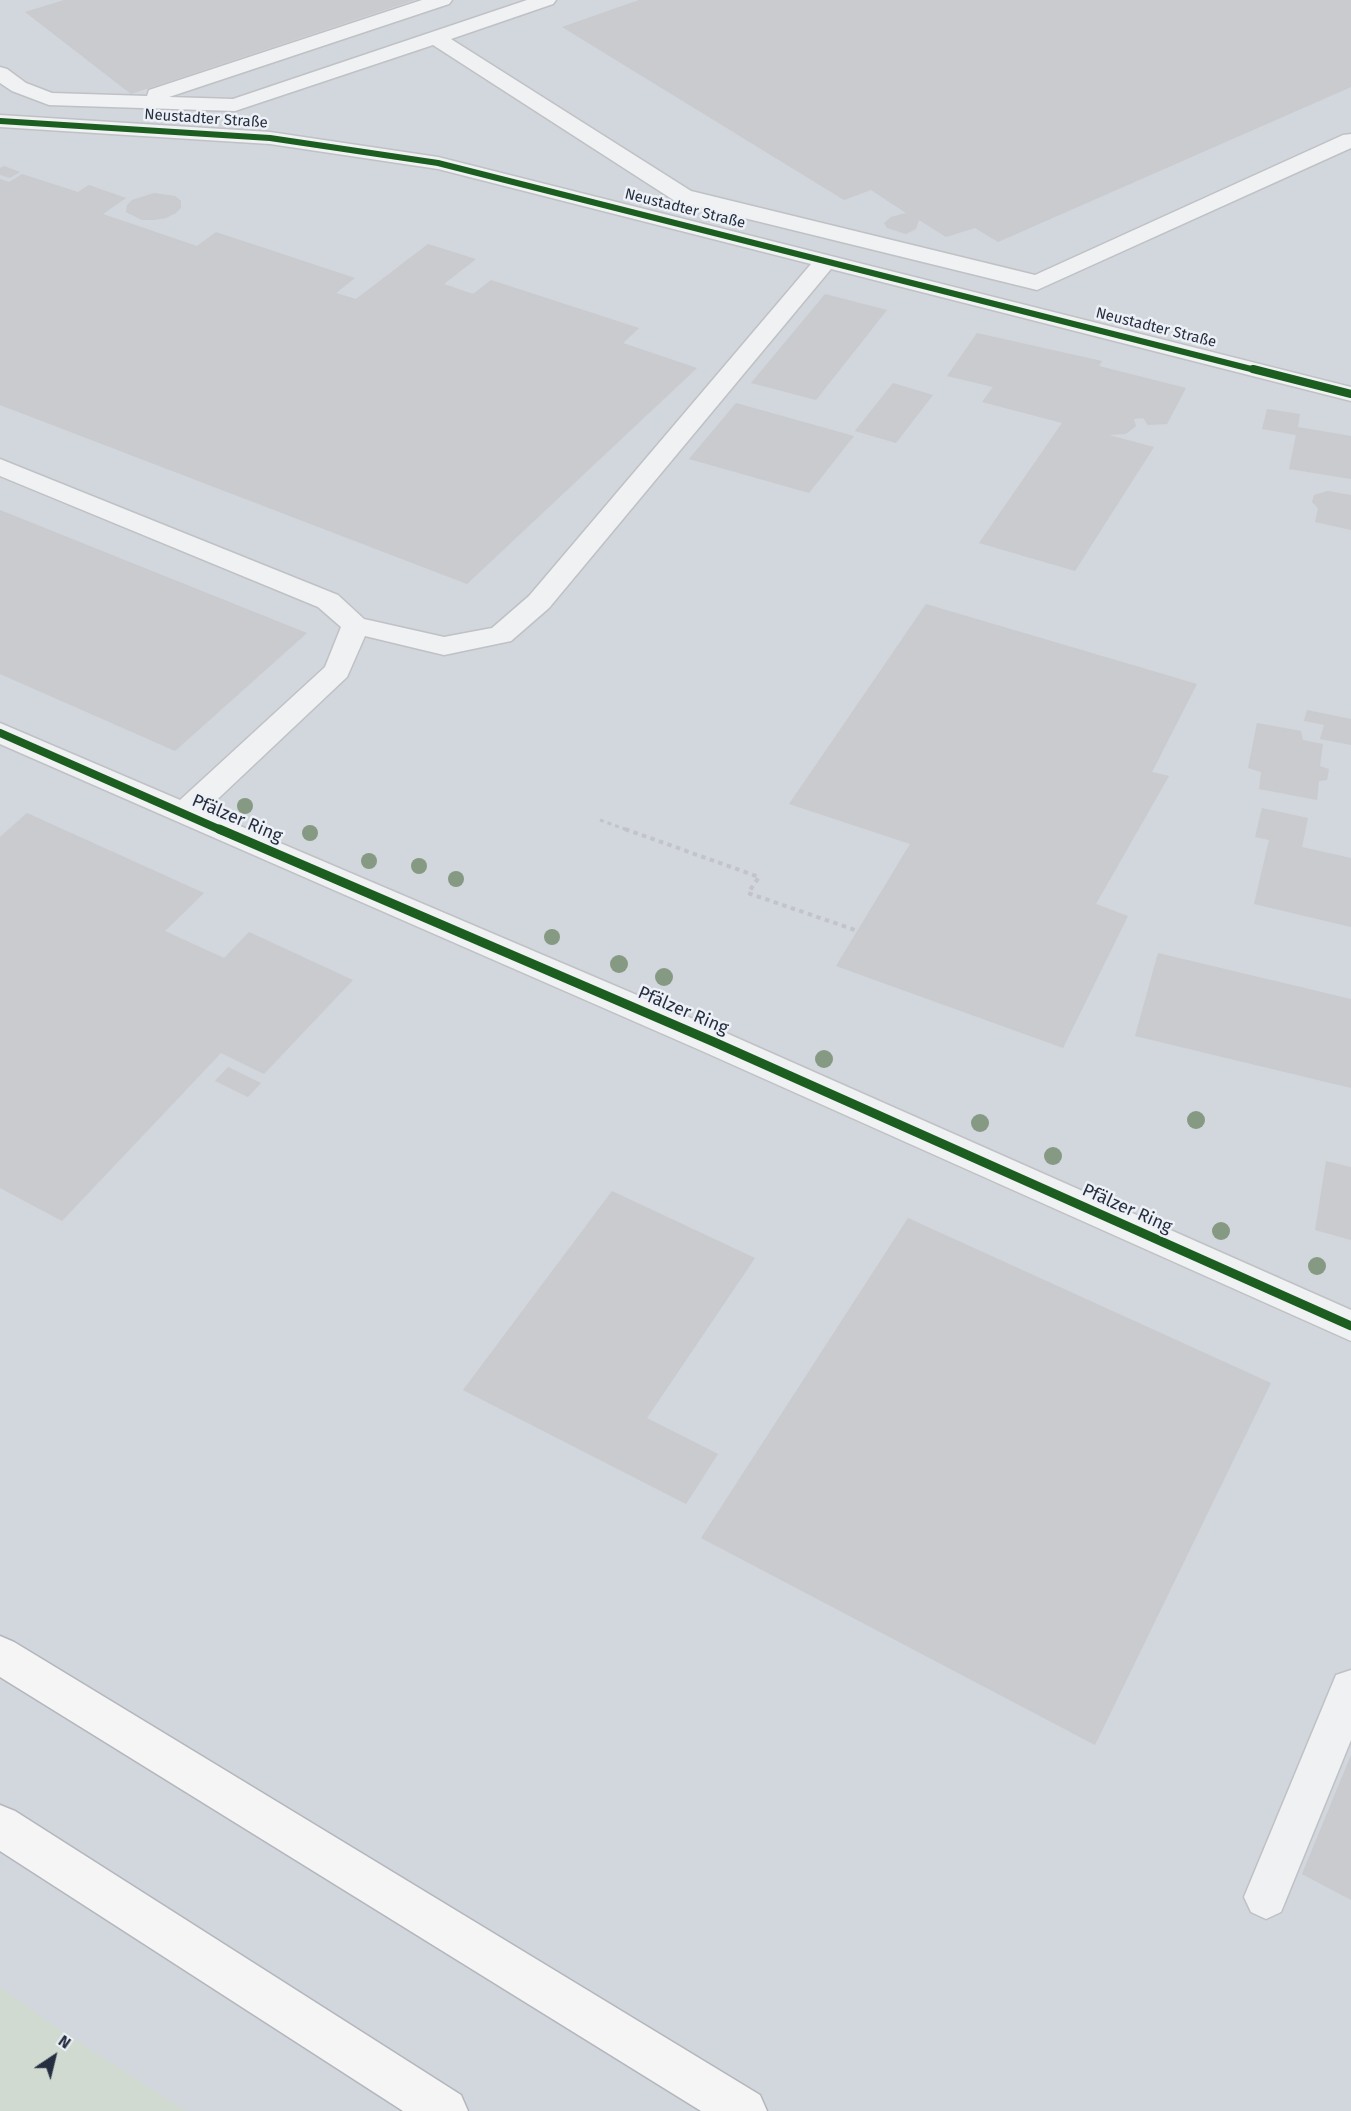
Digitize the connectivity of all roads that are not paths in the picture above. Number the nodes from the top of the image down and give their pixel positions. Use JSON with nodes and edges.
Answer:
{"nodes":[{"id":1,"x":442,"y":0,"type":"edge"},
{"id":2,"x":546,"y":0,"type":"edge"},
{"id":3,"x":435,"y":37,"type":"junction"},
{"id":4,"x":0,"y":73,"type":"edge"},
{"id":5,"x":134,"y":102,"type":"junction"},
{"id":6,"x":0,"y":121,"type":"edge"},
{"id":7,"x":1351,"y":140,"type":"edge"},
{"id":8,"x":827,"y":260,"type":"junction"},
{"id":9,"x":1351,"y":394,"type":"edge"},
{"id":10,"x":0,"y":467,"type":"edge"},
{"id":11,"x":355,"y":625,"type":"junction"},
{"id":12,"x":0,"y":733,"type":"edge"},
{"id":13,"x":184,"y":814,"type":"junction"},
{"id":14,"x":1351,"y":1326,"type":"edge"},
{"id":15,"x":0,"y":1655,"type":"edge"},
{"id":16,"x":1351,"y":1689,"type":"edge"},
{"id":17,"x":0,"y":1826,"type":"edge"},
{"id":18,"x":1266,"y":1897,"type":"dead end"},
{"id":19,"x":445,"y":2111,"type":"edge"},
{"id":20,"x":744,"y":2111,"type":"edge"}],
"edges":[{"from":1,"to":5,"type":"street"},
{"from":2,"to":3,"type":"street"},
{"from":3,"to":5,"type":"street"},
{"from":3,"to":7,"type":"street"},
{"from":4,"to":5,"type":"street"},
{"from":6,"to":8,"type":"street","name":"Neustadter Straße"},
{"from":8,"to":9,"type":"street","name":"Neustadter Straße"},
{"from":8,"to":11,"type":"street"},
{"from":10,"to":11,"type":"street"},
{"from":11,"to":13,"type":"street"},
{"from":12,"to":13,"type":"street","name":"Pfälzer Ring"},
{"from":13,"to":14,"type":"street","name":"Pfälzer Ring"},
{"from":15,"to":20,"type":"highway"},
{"from":16,"to":18,"type":"street"},
{"from":17,"to":19,"type":"highway"}]}
